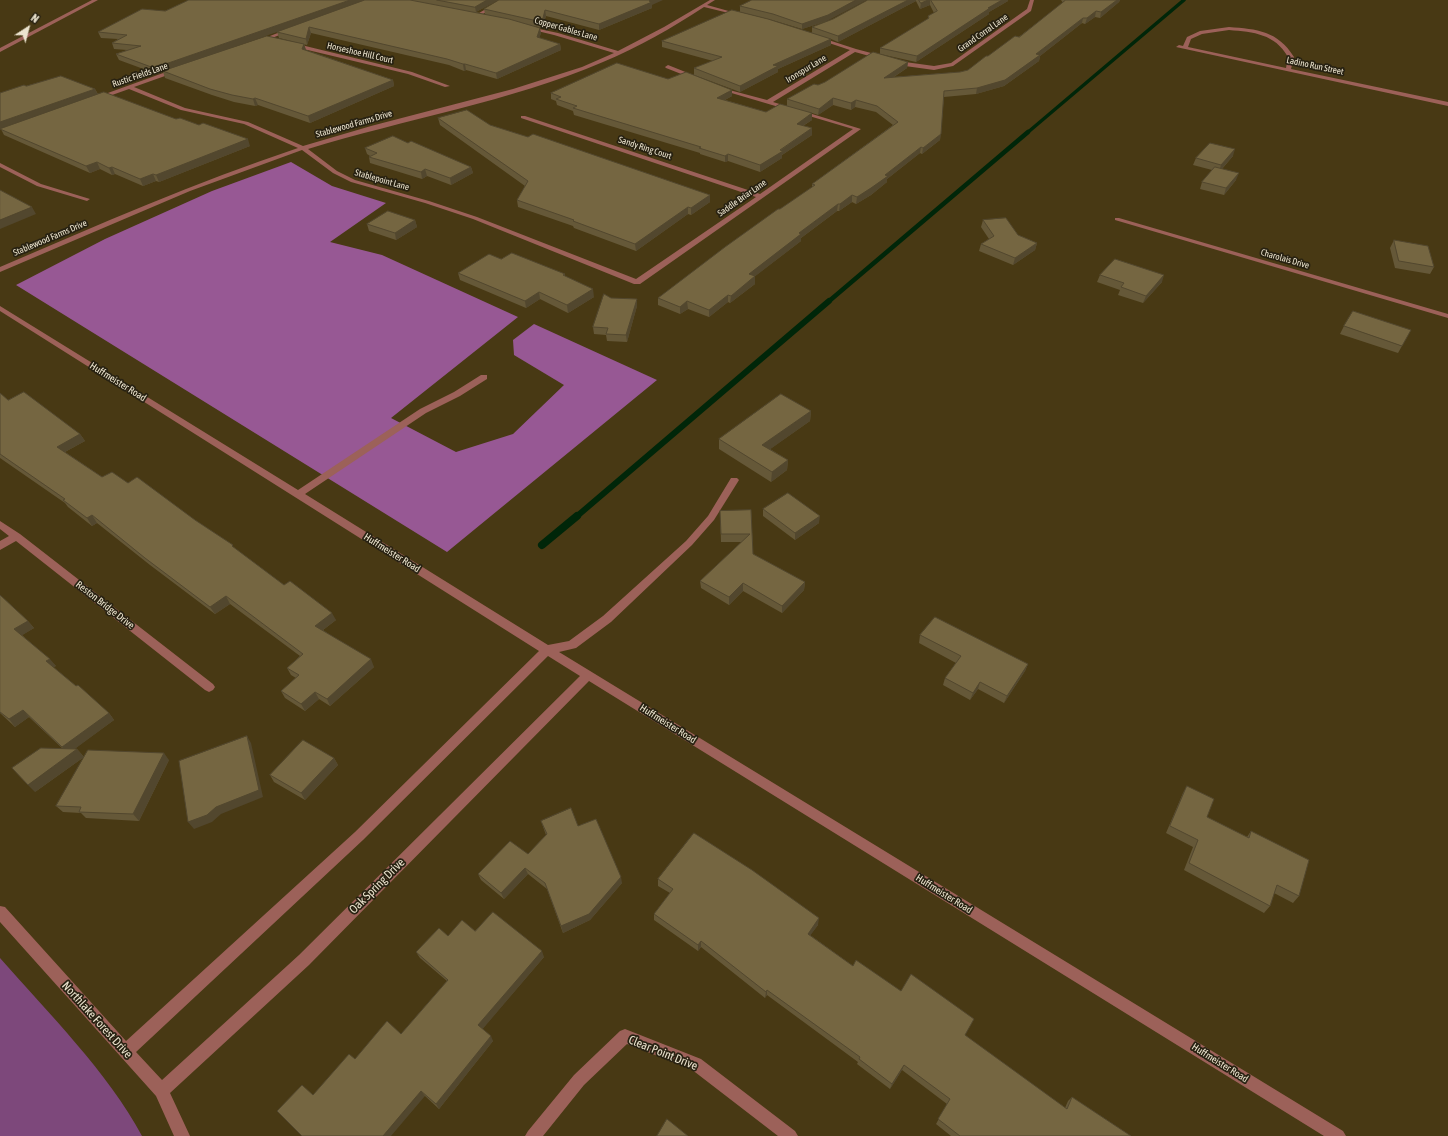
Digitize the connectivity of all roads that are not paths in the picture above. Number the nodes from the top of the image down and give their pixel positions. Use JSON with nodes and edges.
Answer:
{"nodes":[{"id":1,"x":96,"y":0,"type":"edge"},
{"id":2,"x":504,"y":0,"type":"edge"},
{"id":3,"x":713,"y":0,"type":"edge"},
{"id":4,"x":1032,"y":0,"type":"edge"},
{"id":5,"x":704,"y":6,"type":"junction"},
{"id":6,"x":468,"y":14,"type":"edge"},
{"id":7,"x":476,"y":16,"type":"junction"},
{"id":8,"x":748,"y":16,"type":"edge"},
{"id":9,"x":483,"y":17,"type":"edge"},
{"id":10,"x":518,"y":24,"type":"edge"},
{"id":11,"x":296,"y":28,"type":"edge"},
{"id":12,"x":811,"y":35,"type":"edge"},
{"id":13,"x":267,"y":38,"type":"junction"},
{"id":14,"x":281,"y":42,"type":"edge"},
{"id":15,"x":253,"y":43,"type":"edge"},
{"id":16,"x":288,"y":44,"type":"edge"},
{"id":17,"x":1178,"y":46,"type":"dead end"},
{"id":18,"x":1185,"y":48,"type":"junction"},
{"id":19,"x":0,"y":50,"type":"edge"},
{"id":20,"x":854,"y":50,"type":"junction"},
{"id":21,"x":618,"y":53,"type":"junction"},
{"id":22,"x":668,"y":67,"type":"dead end"},
{"id":23,"x":180,"y":69,"type":"edge"},
{"id":24,"x":1288,"y":70,"type":"junction"},
{"id":25,"x":701,"y":80,"type":"edge"},
{"id":26,"x":447,"y":86,"type":"dead end"},
{"id":27,"x":714,"y":86,"type":"edge"},
{"id":28,"x":128,"y":87,"type":"junction"},
{"id":29,"x":93,"y":100,"type":"edge"},
{"id":30,"x":767,"y":103,"type":"junction"},
{"id":31,"x":1448,"y":104,"type":"edge"},
{"id":32,"x":523,"y":117,"type":"dead end"},
{"id":33,"x":303,"y":148,"type":"junction"},
{"id":34,"x":0,"y":165,"type":"edge"},
{"id":35,"x":761,"y":196,"type":"junction"},
{"id":36,"x":87,"y":198,"type":"dead end"},
{"id":37,"x":1117,"y":219,"type":"dead end"},
{"id":38,"x":0,"y":270,"type":"edge"},
{"id":39,"x":637,"y":282,"type":"joint"},
{"id":40,"x":0,"y":308,"type":"edge"},
{"id":41,"x":1448,"y":316,"type":"edge"},
{"id":42,"x":484,"y":377,"type":"dead end"},
{"id":43,"x":734,"y":480,"type":"dead end"},
{"id":44,"x":298,"y":494,"type":"junction"},
{"id":45,"x":0,"y":524,"type":"edge"},
{"id":46,"x":17,"y":536,"type":"junction"},
{"id":47,"x":0,"y":546,"type":"edge"},
{"id":48,"x":547,"y":650,"type":"junction"},
{"id":49,"x":588,"y":675,"type":"junction"},
{"id":50,"x":209,"y":686,"type":"dead end"},
{"id":51,"x":0,"y":912,"type":"edge"},
{"id":52,"x":126,"y":1051,"type":"junction"},
{"id":53,"x":161,"y":1091,"type":"junction"},
{"id":54,"x":182,"y":1136,"type":"edge"},
{"id":55,"x":533,"y":1136,"type":"edge"},
{"id":56,"x":790,"y":1136,"type":"edge"},
{"id":57,"x":1338,"y":1136,"type":"edge"}],
"edges":[{"from":1,"to":19,"type":"street"},
{"from":2,"to":7,"type":"street"},
{"from":3,"to":5,"type":"street","name":"Stablewood Farms Drive"},
{"from":4,"to":20,"type":"street","name":"Grand Corral Lane"},
{"from":5,"to":8,"type":"street"},
{"from":5,"to":21,"type":"street","name":"Stablewood Farms Drive"},
{"from":6,"to":7,"type":"street"},
{"from":7,"to":9,"type":"street"},
{"from":10,"to":21,"type":"street","name":"Copper Gables Lane"},
{"from":11,"to":13,"type":"street"},
{"from":12,"to":20,"type":"street"},
{"from":13,"to":14,"type":"street"},
{"from":13,"to":15,"type":"street"},
{"from":16,"to":26,"type":"street","name":"Horseshoe Hill Court"},
{"from":17,"to":18,"type":"street","name":"Ladino Run Street"},
{"from":18,"to":24,"type":"street","name":"Ladino Run Street"},
{"from":18,"to":24,"type":"street"},
{"from":20,"to":30,"type":"street","name":"Ironspur Lane"},
{"from":21,"to":33,"type":"street","name":"Stablewood Farms Drive"},
{"from":22,"to":25,"type":"street"},
{"from":23,"to":28,"type":"street","name":"Rustic Fields Lane"},
{"from":24,"to":31,"type":"street","name":"Ladino Run Street"},
{"from":27,"to":30,"type":"street"},
{"from":28,"to":29,"type":"street","name":"Rustic Fields Lane"},
{"from":28,"to":33,"type":"street","name":"Stablepoint Lane"},
{"from":30,"to":35,"type":"street","name":"Saddle Briar Lane"},
{"from":32,"to":35,"type":"street","name":"Sandy Ring Court"},
{"from":33,"to":38,"type":"street","name":"Stablewood Farms Drive"},
{"from":33,"to":39,"type":"street","name":"Stablepoint Lane"},
{"from":34,"to":36,"type":"street"},
{"from":35,"to":39,"type":"street","name":"Saddle Briar Lane"},
{"from":37,"to":41,"type":"street","name":"Charolais Drive"},
{"from":40,"to":44,"type":"street","name":"Huffmeister Road"},
{"from":42,"to":44,"type":"street"},
{"from":43,"to":48,"type":"street"},
{"from":44,"to":48,"type":"street","name":"Huffmeister Road"},
{"from":45,"to":46,"type":"street","name":"Reston Bridge Drive"},
{"from":46,"to":47,"type":"street"},
{"from":46,"to":50,"type":"street","name":"Reston Bridge Drive"},
{"from":48,"to":49,"type":"street","name":"Huffmeister Road"},
{"from":48,"to":52,"type":"street"},
{"from":49,"to":53,"type":"street","name":"Oak Spring Drive"},
{"from":49,"to":57,"type":"street","name":"Huffmeister Road"},
{"from":51,"to":52,"type":"street","name":"Northlake Forest Drive"},
{"from":52,"to":53,"type":"street","name":"Northlake Forest Drive"},
{"from":53,"to":54,"type":"street","name":"Northlake Forest Drive"},
{"from":55,"to":56,"type":"street","name":"Clear Point Drive"}]}
